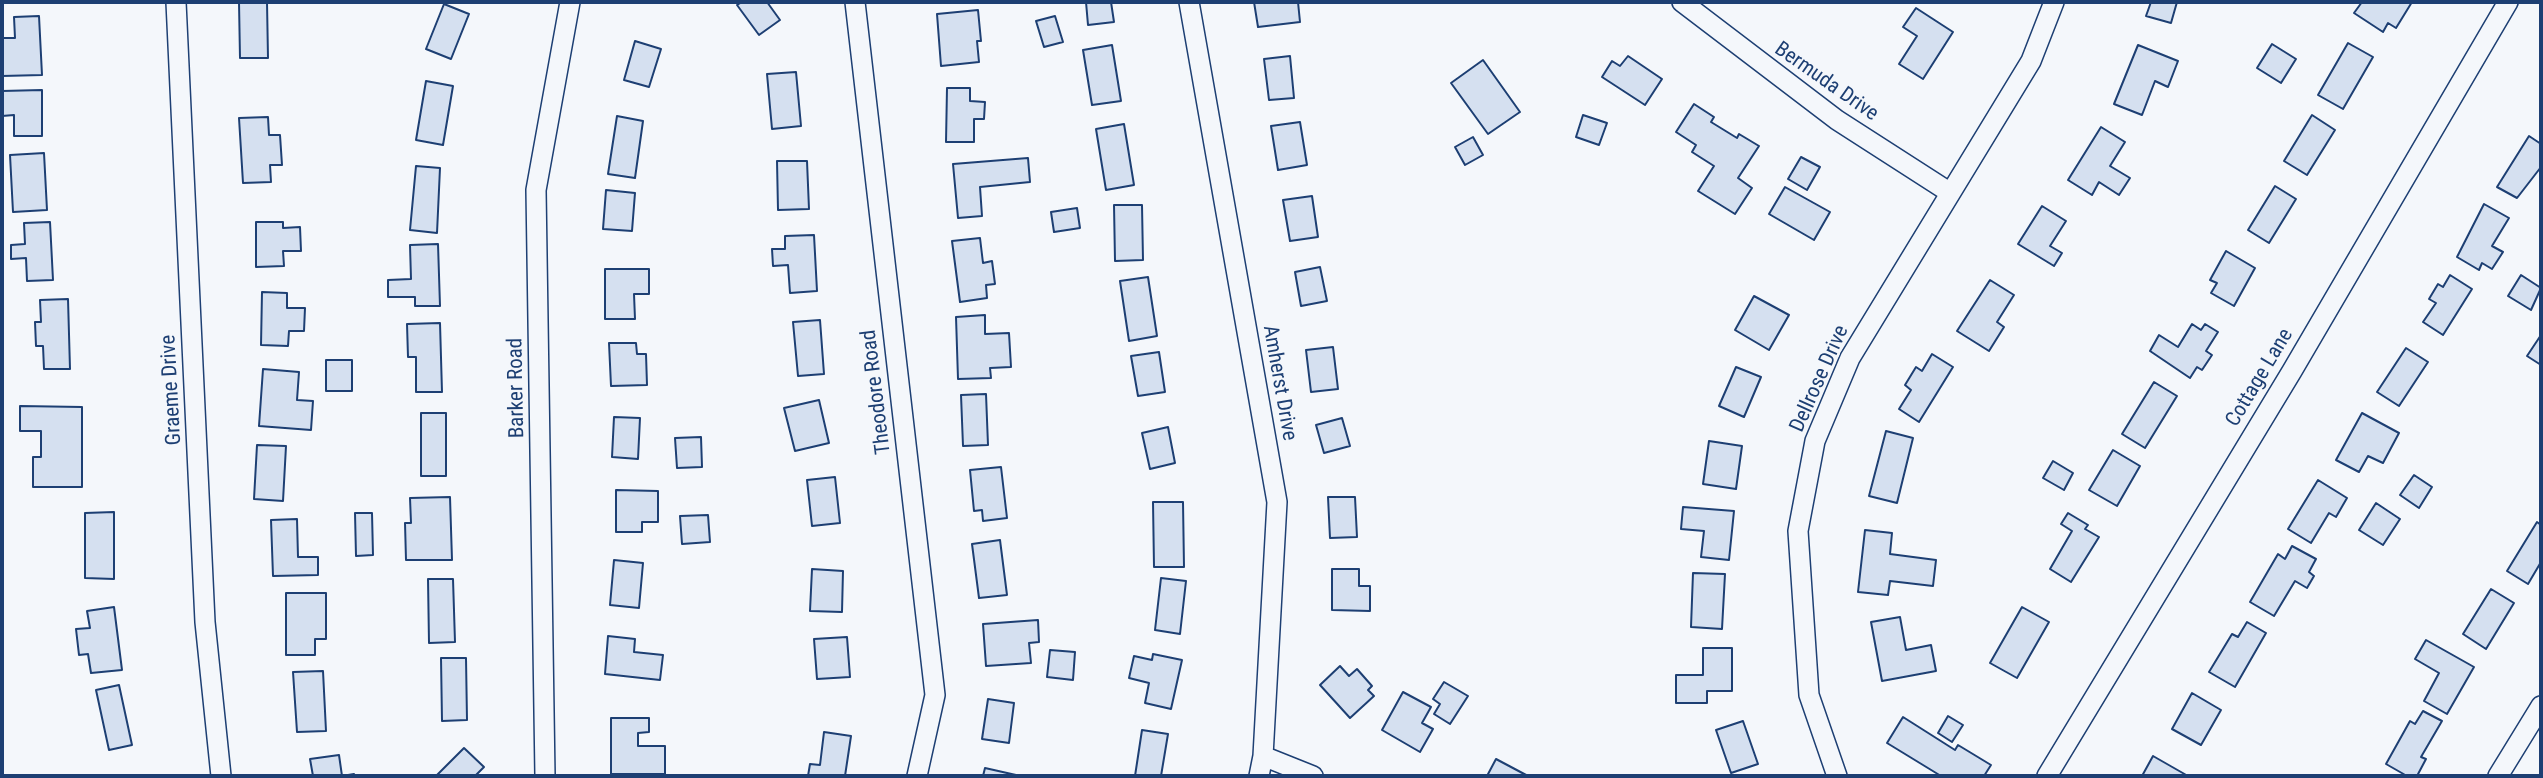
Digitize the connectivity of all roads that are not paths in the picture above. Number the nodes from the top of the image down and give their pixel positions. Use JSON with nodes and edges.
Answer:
{"nodes":[{"id":1,"x":176,"y":2,"type":"edge"},
{"id":2,"x":570,"y":2,"type":"edge"},
{"id":3,"x":855,"y":2,"type":"edge"},
{"id":4,"x":1189,"y":2,"type":"edge"},
{"id":5,"x":1682,"y":2,"type":"edge"},
{"id":6,"x":2053,"y":2,"type":"edge"},
{"id":7,"x":2508,"y":2,"type":"edge"},
{"id":8,"x":1950,"y":192,"type":"junction"},
{"id":9,"x":2541,"y":706,"type":"edge"},
{"id":10,"x":1263,"y":757,"type":"junction"},
{"id":11,"x":221,"y":776,"type":"edge"},
{"id":12,"x":545,"y":776,"type":"edge"},
{"id":13,"x":917,"y":776,"type":"edge"},
{"id":14,"x":1259,"y":776,"type":"edge"},
{"id":15,"x":1313,"y":776,"type":"edge"},
{"id":16,"x":1837,"y":776,"type":"edge"},
{"id":17,"x":2047,"y":776,"type":"edge"},
{"id":18,"x":2498,"y":776,"type":"edge"}],
"edges":[{"from":1,"to":11,"type":"street","name":"Graeme Drive"},
{"from":2,"to":12,"type":"street","name":"Barker Road"},
{"from":3,"to":13,"type":"street","name":"Theodore Road"},
{"from":4,"to":10,"type":"street","name":"Amherst Drive"},
{"from":5,"to":8,"type":"street","name":"Bermuda Drive"},
{"from":6,"to":8,"type":"street","name":"Dellrose Drive"},
{"from":7,"to":17,"type":"street","name":"Cottage Lane"},
{"from":8,"to":16,"type":"street","name":"Dellrose Drive"},
{"from":9,"to":18,"type":"street"},
{"from":10,"to":14,"type":"street","name":"Amherst Drive"},
{"from":10,"to":15,"type":"street"}]}
